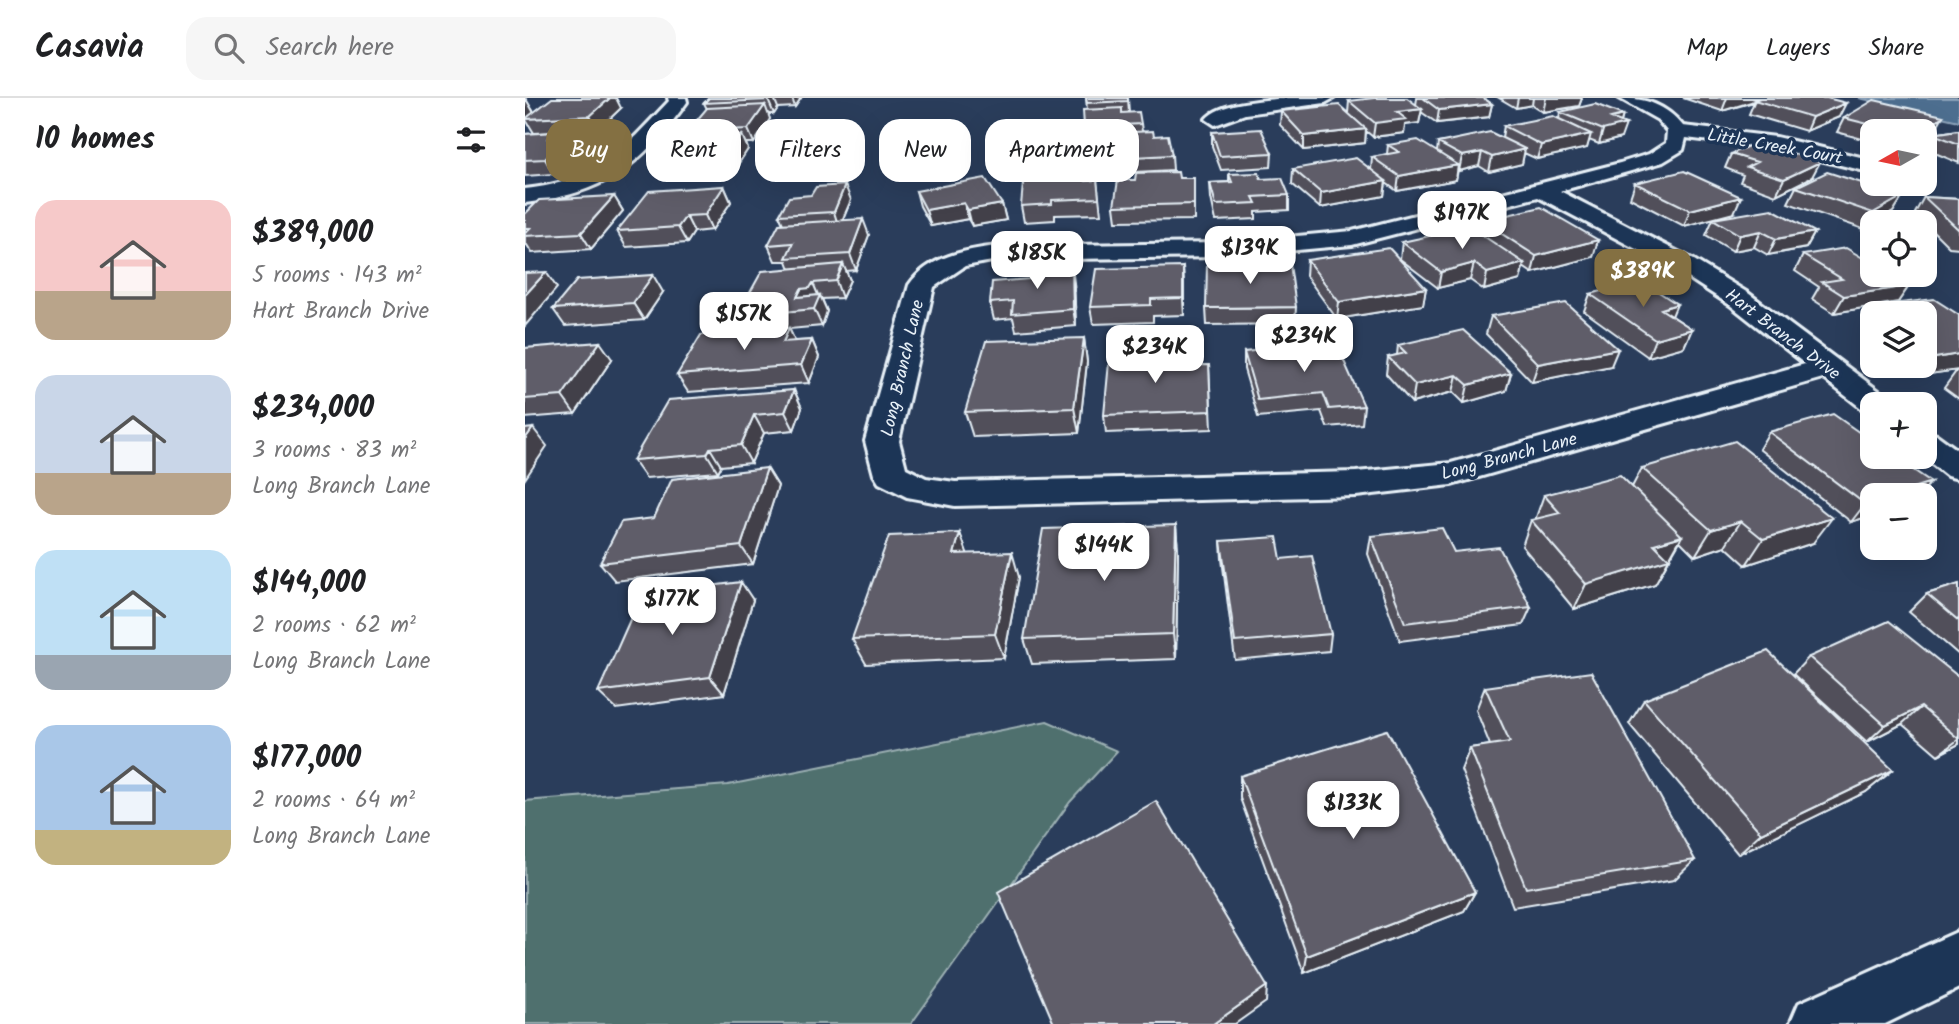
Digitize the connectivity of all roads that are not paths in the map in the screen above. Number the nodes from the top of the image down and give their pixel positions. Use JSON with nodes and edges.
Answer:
{"nodes":[{"id":1,"x":677,"y":98,"type":"edge"},
{"id":2,"x":1325,"y":98,"type":"edge"},
{"id":3,"x":1628,"y":98,"type":"edge"},
{"id":4,"x":1215,"y":119,"type":"dead end"},
{"id":5,"x":1677,"y":131,"type":"junction"},
{"id":6,"x":1860,"y":163,"type":"edge"},
{"id":7,"x":1538,"y":188,"type":"junction"},
{"id":8,"x":525,"y":197,"type":"edge"},
{"id":9,"x":1828,"y":367,"type":"junction"},
{"id":10,"x":1860,"y":392,"type":"edge"},
{"id":11,"x":1937,"y":451,"type":"edge"},
{"id":12,"x":1959,"y":468,"type":"edge"},
{"id":13,"x":1959,"y":959,"type":"edge"},
{"id":14,"x":1821,"y":1024,"type":"edge"}],
"edges":[{"from":1,"to":8,"type":"street"},
{"from":2,"to":4,"type":"street"},
{"from":3,"to":5,"type":"street"},
{"from":5,"to":6,"type":"street","name":"Little Creek Court"},
{"from":5,"to":7,"type":"street","name":"Long Branch Lane"},
{"from":7,"to":9,"type":"street","name":"Hart Branch Drive"},
{"from":7,"to":9,"type":"street","name":"Long Branch Lane"},
{"from":9,"to":10,"type":"street","name":"Hart Branch Drive"},
{"from":11,"to":12,"type":"street"},
{"from":13,"to":14,"type":"street"}]}
